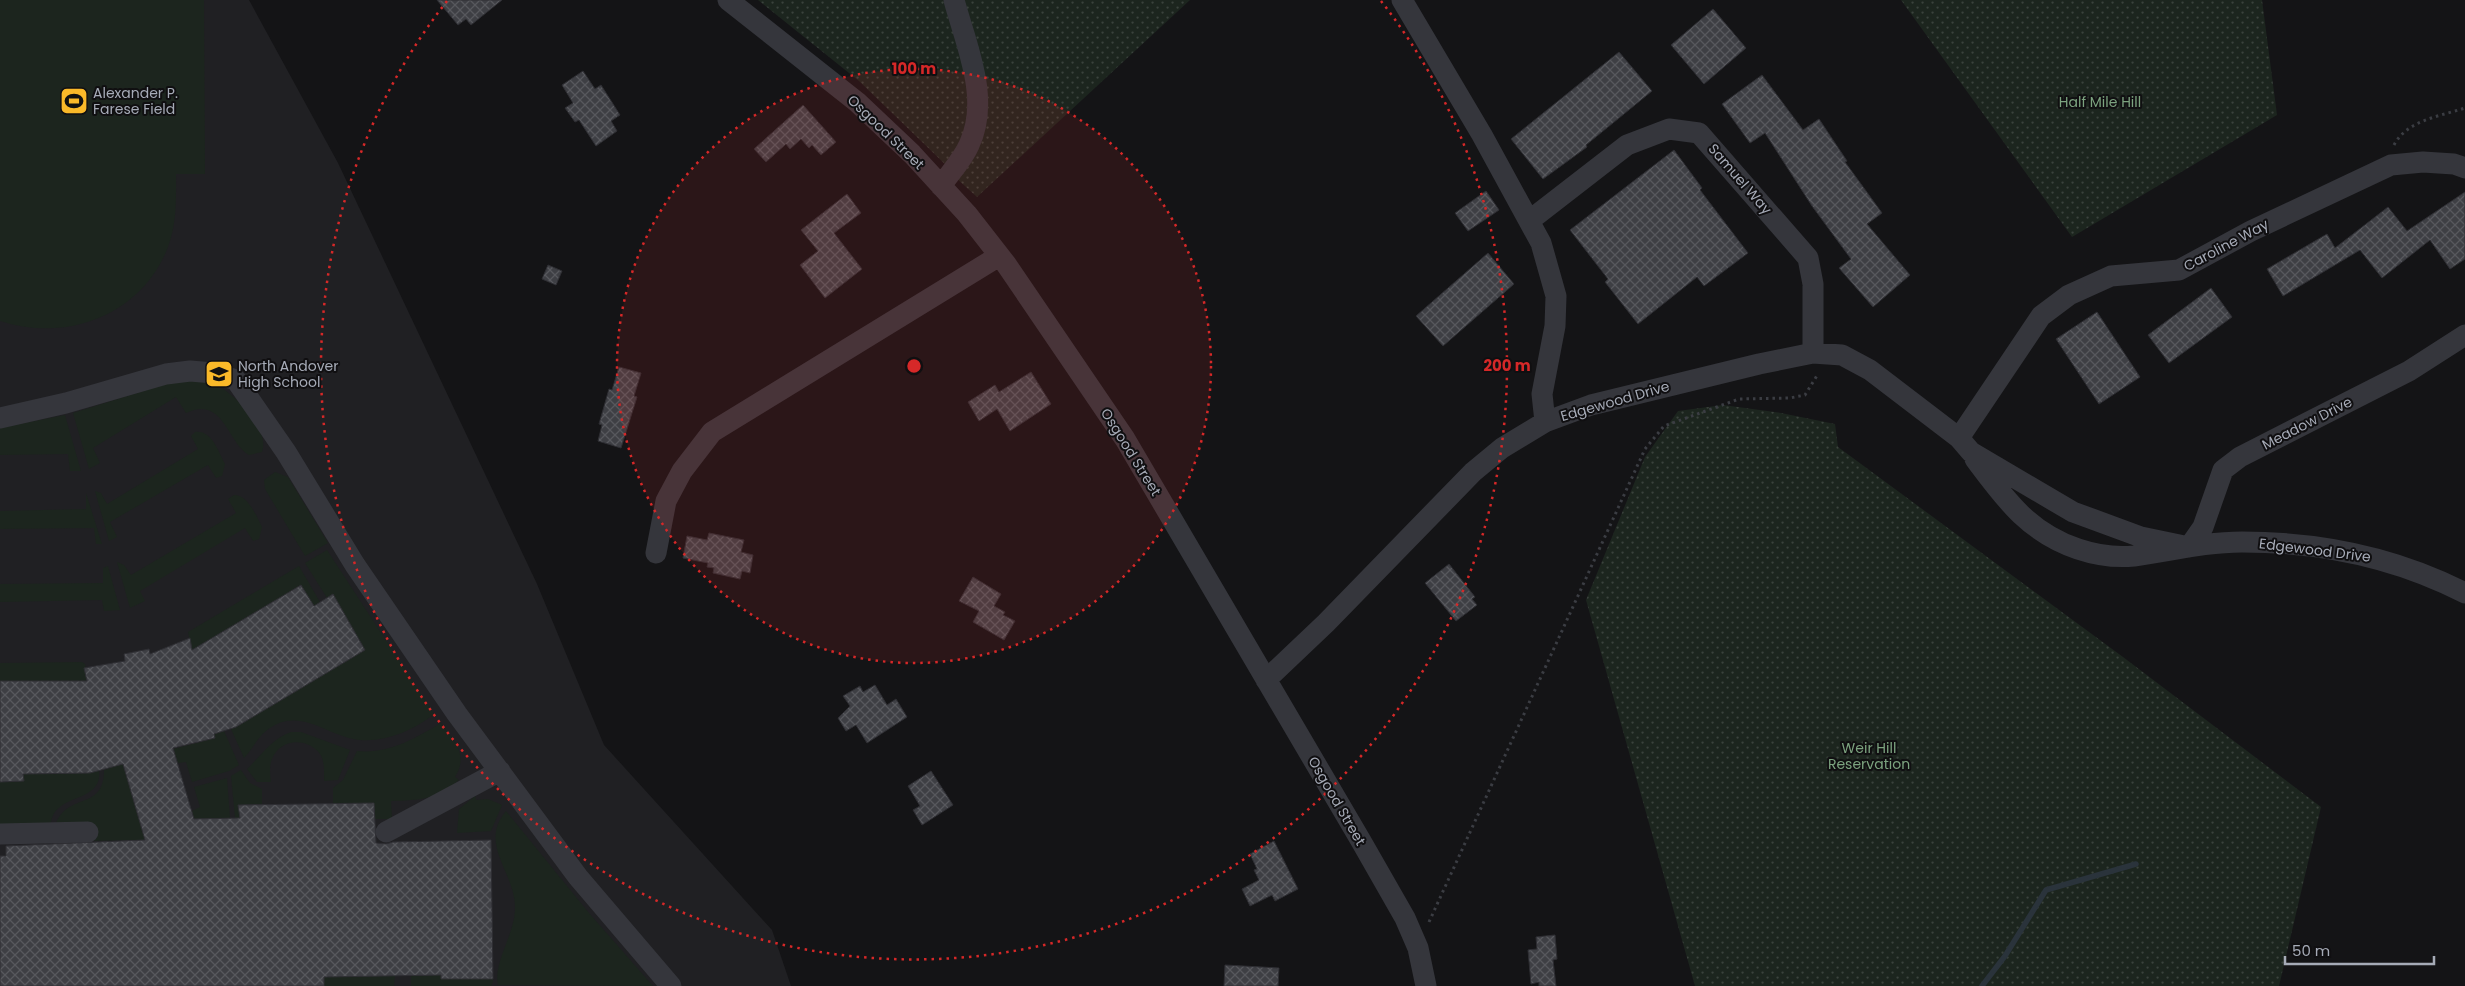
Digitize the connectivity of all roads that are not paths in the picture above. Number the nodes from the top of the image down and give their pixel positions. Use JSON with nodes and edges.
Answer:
{"nodes":[{"id":1,"x":728,"y":0,"type":"edge"},
{"id":2,"x":954,"y":0,"type":"edge"},
{"id":3,"x":1402,"y":0,"type":"edge"},
{"id":4,"x":2465,"y":168,"type":"edge"},
{"id":5,"x":941,"y":186,"type":"junction"},
{"id":6,"x":1529,"y":221,"type":"junction"},
{"id":7,"x":999,"y":256,"type":"junction"},
{"id":8,"x":2465,"y":335,"type":"edge"},
{"id":9,"x":1817,"y":354,"type":"junction"},
{"id":10,"x":0,"y":418,"type":"edge"},
{"id":11,"x":1545,"y":422,"type":"junction"},
{"id":12,"x":1965,"y":445,"type":"junction"},
{"id":13,"x":2189,"y":547,"type":"junction"},
{"id":14,"x":656,"y":553,"type":"dead end"},
{"id":15,"x":2465,"y":593,"type":"edge"},
{"id":16,"x":1266,"y":680,"type":"junction"},
{"id":17,"x":500,"y":771,"type":"junction"},
{"id":18,"x":88,"y":832,"type":"dead end"},
{"id":19,"x":386,"y":832,"type":"dead end"},
{"id":20,"x":0,"y":834,"type":"edge"},
{"id":21,"x":671,"y":986,"type":"edge"},
{"id":22,"x":1426,"y":986,"type":"edge"}],
"edges":[{"from":1,"to":5,"type":"street","name":"Osgood Street"},
{"from":2,"to":5,"type":"street"},
{"from":3,"to":6,"type":"street"},
{"from":4,"to":12,"type":"street","name":"Caroline Way"},
{"from":5,"to":7,"type":"street","name":"Osgood Street"},
{"from":6,"to":9,"type":"street","name":"Samuel Way"},
{"from":6,"to":11,"type":"street"},
{"from":7,"to":14,"type":"street"},
{"from":7,"to":16,"type":"street","name":"Osgood Street"},
{"from":8,"to":13,"type":"street","name":"Meadow Drive"},
{"from":9,"to":11,"type":"street","name":"Edgewood Drive"},
{"from":9,"to":12,"type":"street","name":"Edgewood Drive"},
{"from":10,"to":17,"type":"street"},
{"from":11,"to":16,"type":"street","name":"Edgewood Drive"},
{"from":12,"to":13,"type":"street","name":"Edgewood Drive"},
{"from":12,"to":13,"type":"street","name":"Edgewood Drive"},
{"from":13,"to":15,"type":"street","name":"Edgewood Drive"},
{"from":16,"to":22,"type":"street","name":"Osgood Street"},
{"from":17,"to":19,"type":"street"},
{"from":17,"to":21,"type":"street"},
{"from":18,"to":20,"type":"street"}]}
